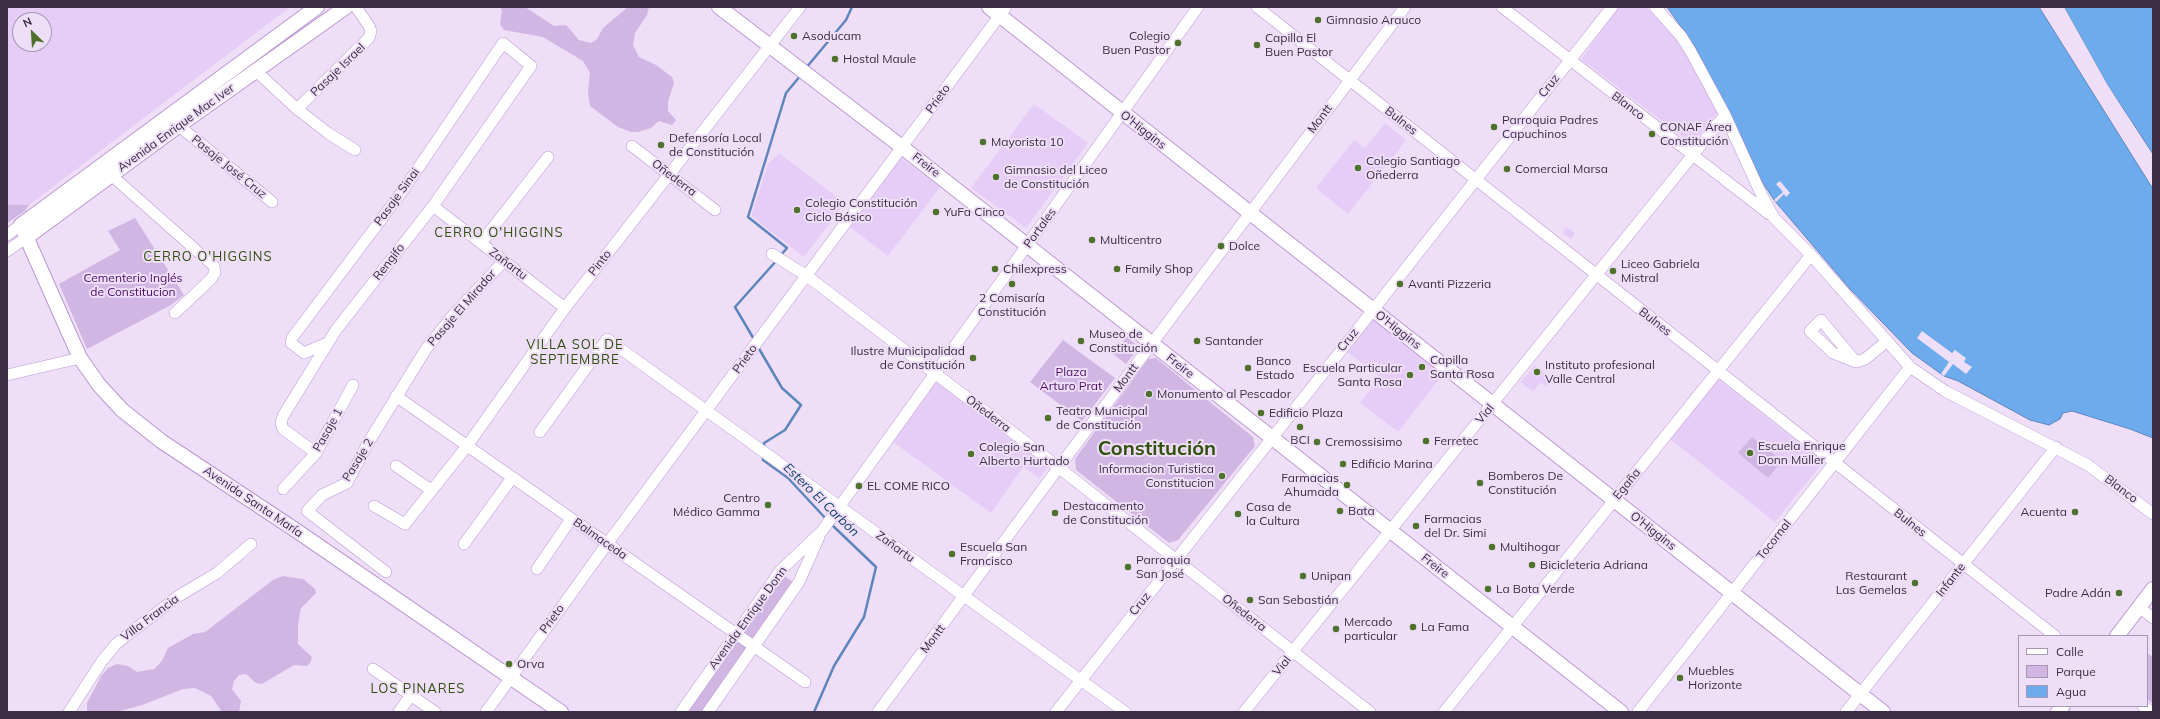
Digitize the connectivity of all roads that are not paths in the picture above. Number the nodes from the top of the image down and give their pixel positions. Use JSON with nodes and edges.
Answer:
{"nodes":[{"id":1,"x":317,"y":7,"type":"edge"},
{"id":2,"x":346,"y":7,"type":"edge"},
{"id":3,"x":356,"y":7,"type":"edge"},
{"id":4,"x":719,"y":7,"type":"edge"},
{"id":5,"x":800,"y":7,"type":"edge"},
{"id":6,"x":1198,"y":7,"type":"edge"},
{"id":7,"x":1257,"y":7,"type":"edge"},
{"id":8,"x":1404,"y":7,"type":"edge"},
{"id":9,"x":1502,"y":7,"type":"edge"},
{"id":10,"x":1612,"y":7,"type":"edge"},
{"id":11,"x":1655,"y":7,"type":"edge"},
{"id":12,"x":998,"y":10,"type":"edge"},
{"id":13,"x":268,"y":43,"type":"junction"},
{"id":14,"x":770,"y":46,"type":"junction"},
{"id":15,"x":278,"y":56,"type":"junction"},
{"id":16,"x":1570,"y":61,"type":"junction"},
{"id":17,"x":531,"y":66,"type":"joint"},
{"id":18,"x":256,"y":71,"type":"junction"},
{"id":19,"x":1349,"y":80,"type":"junction"},
{"id":20,"x":297,"y":109,"type":"junction"},
{"id":21,"x":1122,"y":114,"type":"junction"},
{"id":22,"x":1725,"y":116,"type":"junction"},
{"id":23,"x":173,"y":121,"type":"junction"},
{"id":24,"x":632,"y":146,"type":"dead end"},
{"id":25,"x":902,"y":147,"type":"junction"},
{"id":26,"x":355,"y":150,"type":"dead end"},
{"id":27,"x":1693,"y":155,"type":"junction"},
{"id":28,"x":548,"y":157,"type":"dead end"},
{"id":29,"x":669,"y":174,"type":"junction"},
{"id":30,"x":110,"y":175,"type":"junction"},
{"id":31,"x":1476,"y":180,"type":"junction"},
{"id":32,"x":272,"y":202,"type":"dead end"},
{"id":33,"x":432,"y":206,"type":"junction"},
{"id":34,"x":715,"y":210,"type":"dead end"},
{"id":35,"x":1250,"y":214,"type":"junction"},
{"id":36,"x":1774,"y":218,"type":"junction"},
{"id":37,"x":24,"y":231,"type":"junction"},
{"id":38,"x":7,"y":235,"type":"edge"},
{"id":39,"x":481,"y":243,"type":"junction"},
{"id":40,"x":1028,"y":245,"type":"junction"},
{"id":41,"x":7,"y":251,"type":"edge"},
{"id":42,"x":772,"y":254,"type":"dead end"},
{"id":43,"x":1811,"y":255,"type":"junction"},
{"id":44,"x":504,"y":261,"type":"junction"},
{"id":45,"x":807,"y":276,"type":"junction"},
{"id":46,"x":1596,"y":276,"type":"junction"},
{"id":47,"x":565,"y":308,"type":"junction"},
{"id":48,"x":1373,"y":310,"type":"junction"},
{"id":49,"x":175,"y":313,"type":"dead end"},
{"id":50,"x":1886,"y":342,"type":"junction"},
{"id":51,"x":327,"y":343,"type":"junction"},
{"id":52,"x":1152,"y":343,"type":"junction"},
{"id":53,"x":80,"y":358,"type":"junction"},
{"id":54,"x":1856,"y":362,"type":"dead end"},
{"id":55,"x":1910,"y":367,"type":"junction"},
{"id":56,"x":1718,"y":372,"type":"junction"},
{"id":57,"x":935,"y":373,"type":"junction"},
{"id":58,"x":7,"y":375,"type":"edge"},
{"id":59,"x":353,"y":385,"type":"dead end"},
{"id":60,"x":396,"y":396,"type":"junction"},
{"id":61,"x":1492,"y":404,"type":"junction"},
{"id":62,"x":707,"y":411,"type":"junction"},
{"id":63,"x":540,"y":432,"type":"dead end"},
{"id":64,"x":1271,"y":437,"type":"junction"},
{"id":65,"x":467,"y":446,"type":"junction"},
{"id":66,"x":2056,"y":447,"type":"junction"},
{"id":67,"x":316,"y":453,"type":"junction"},
{"id":68,"x":1834,"y":464,"type":"junction"},
{"id":69,"x":396,"y":466,"type":"dead end"},
{"id":70,"x":1059,"y":467,"type":"junction"},
{"id":71,"x":512,"y":478,"type":"junction"},
{"id":72,"x":283,"y":489,"type":"dead end"},
{"id":73,"x":431,"y":490,"type":"junction"},
{"id":74,"x":1614,"y":500,"type":"junction"},
{"id":75,"x":374,"y":506,"type":"dead end"},
{"id":76,"x":837,"y":509,"type":"junction"},
{"id":77,"x":2153,"y":514,"type":"edge"},
{"id":78,"x":571,"y":519,"type":"junction"},
{"id":79,"x":822,"y":531,"type":"junction"},
{"id":80,"x":1390,"y":531,"type":"junction"},
{"id":81,"x":250,"y":544,"type":"dead end"},
{"id":82,"x":464,"y":544,"type":"dead end"},
{"id":83,"x":607,"y":544,"type":"junction"},
{"id":84,"x":793,"y":559,"type":"junction"},
{"id":85,"x":1176,"y":559,"type":"junction"},
{"id":86,"x":1963,"y":564,"type":"junction"},
{"id":87,"x":537,"y":569,"type":"dead end"},
{"id":88,"x":805,"y":570,"type":"junction"},
{"id":89,"x":386,"y":572,"type":"dead end"},
{"id":90,"x":2153,"y":590,"type":"edge"},
{"id":91,"x":1732,"y":593,"type":"junction"},
{"id":92,"x":964,"y":598,"type":"junction"},
{"id":93,"x":2139,"y":607,"type":"junction"},
{"id":94,"x":2153,"y":618,"type":"edge"},
{"id":95,"x":1512,"y":627,"type":"junction"},
{"id":96,"x":736,"y":634,"type":"junction"},
{"id":97,"x":2054,"y":635,"type":"edge"},
{"id":98,"x":2118,"y":635,"type":"edge"},
{"id":99,"x":754,"y":646,"type":"junction"},
{"id":100,"x":1293,"y":652,"type":"junction"},
{"id":101,"x":373,"y":669,"type":"dead end"},
{"id":102,"x":511,"y":676,"type":"junction"},
{"id":103,"x":1081,"y":679,"type":"junction"},
{"id":104,"x":805,"y":682,"type":"dead end"},
{"id":105,"x":1860,"y":694,"type":"junction"},
{"id":106,"x":411,"y":695,"type":"junction"},
{"id":107,"x":70,"y":712,"type":"edge"},
{"id":108,"x":399,"y":712,"type":"edge"},
{"id":109,"x":435,"y":712,"type":"edge"},
{"id":110,"x":486,"y":712,"type":"edge"},
{"id":111,"x":561,"y":712,"type":"edge"},
{"id":112,"x":680,"y":712,"type":"edge"},
{"id":113,"x":708,"y":712,"type":"edge"},
{"id":114,"x":878,"y":712,"type":"edge"},
{"id":115,"x":1056,"y":712,"type":"edge"},
{"id":116,"x":1125,"y":712,"type":"edge"},
{"id":117,"x":1244,"y":712,"type":"edge"},
{"id":118,"x":1370,"y":712,"type":"edge"},
{"id":119,"x":1444,"y":712,"type":"edge"},
{"id":120,"x":1621,"y":712,"type":"edge"},
{"id":121,"x":1638,"y":712,"type":"edge"},
{"id":122,"x":1846,"y":712,"type":"edge"},
{"id":123,"x":1883,"y":712,"type":"edge"}],
"edges":[{"from":1,"to":13,"type":"main road","name":"Avenida Enrique Mac Iver"},
{"from":2,"to":15,"type":"main road","name":"Avenida Enrique Mac Iver"},
{"from":3,"to":20,"type":"street","name":"Pasaje Israel"},
{"from":4,"to":14,"type":"main road","name":"Freire"},
{"from":5,"to":14,"type":"street","name":"Pinto"},
{"from":6,"to":21,"type":"street","name":"Portales"},
{"from":7,"to":19,"type":"street","name":"Bulnes"},
{"from":8,"to":19,"type":"street","name":"Montt"},
{"from":9,"to":16,"type":"street","name":"Blanco"},
{"from":10,"to":16,"type":"street","name":"Cruz"},
{"from":11,"to":22,"type":"street"},
{"from":12,"to":21,"type":"main road","name":"O'Higgins"},
{"from":12,"to":25,"type":"street","name":"Prieto"},
{"from":13,"to":15,"type":"main road"},
{"from":13,"to":23,"type":"main road","name":"Avenida Enrique Mac Iver"},
{"from":14,"to":25,"type":"main road","name":"Freire"},
{"from":14,"to":29,"type":"street","name":"Pinto"},
{"from":15,"to":18,"type":"main road","name":"Avenida Enrique Mac Iver"},
{"from":16,"to":27,"type":"street","name":"Blanco"},
{"from":16,"to":31,"type":"street","name":"Cruz"},
{"from":17,"to":33,"type":"street","name":"Rengifo"},
{"from":17,"to":51,"type":"street","name":"Pasaje Sinai"},
{"from":18,"to":20,"type":"street"},
{"from":18,"to":23,"type":"main road","name":"Avenida Enrique Mac Iver"},
{"from":19,"to":31,"type":"street","name":"Bulnes"},
{"from":19,"to":35,"type":"street","name":"Montt"},
{"from":20,"to":26,"type":"street"},
{"from":21,"to":35,"type":"main road","name":"O'Higgins"},
{"from":21,"to":40,"type":"street","name":"Portales"},
{"from":22,"to":27,"type":"street","name":"Vial"},
{"from":22,"to":36,"type":"street"},
{"from":23,"to":30,"type":"main road","name":"Avenida Enrique Mac Iver"},
{"from":23,"to":32,"type":"street","name":"Pasaje José Cruz"},
{"from":23,"to":37,"type":"main road","name":"Avenida Enrique Mac Iver"},
{"from":24,"to":29,"type":"street","name":"Oñederra"},
{"from":25,"to":40,"type":"main road","name":"Freire"},
{"from":25,"to":45,"type":"street","name":"Prieto"},
{"from":27,"to":36,"type":"street","name":"Blanco"},
{"from":27,"to":46,"type":"street","name":"Vial"},
{"from":28,"to":39,"type":"street"},
{"from":29,"to":34,"type":"street","name":"Oñederra"},
{"from":29,"to":47,"type":"street","name":"Pinto"},
{"from":30,"to":37,"type":"main road","name":"Avenida Enrique Mac Iver"},
{"from":30,"to":49,"type":"street"},
{"from":31,"to":46,"type":"street","name":"Bulnes"},
{"from":31,"to":48,"type":"street","name":"Cruz"},
{"from":33,"to":39,"type":"street","name":"Zañartu"},
{"from":33,"to":51,"type":"street","name":"Rengifo"},
{"from":35,"to":48,"type":"main road","name":"O'Higgins"},
{"from":35,"to":52,"type":"street","name":"Montt"},
{"from":36,"to":43,"type":"street","name":"Blanco"},
{"from":37,"to":38,"type":"street","name":"Avenida Enrique Mac Iver"},
{"from":37,"to":41,"type":"street","name":"Avenida Enrique Mac Iver"},
{"from":37,"to":53,"type":"main road","name":"Avenida Santa María"},
{"from":39,"to":44,"type":"street","name":"Zañartu"},
{"from":40,"to":52,"type":"main road","name":"Freire"},
{"from":40,"to":57,"type":"street","name":"Portales"},
{"from":42,"to":45,"type":"street","name":"Oñederra"},
{"from":43,"to":50,"type":"street","name":"Blanco"},
{"from":43,"to":56,"type":"street","name":"Egaña"},
{"from":44,"to":47,"type":"street","name":"Zañartu"},
{"from":44,"to":60,"type":"street","name":"Pasaje El Mirador"},
{"from":45,"to":57,"type":"street","name":"Oñederra"},
{"from":45,"to":62,"type":"street","name":"Prieto"},
{"from":46,"to":56,"type":"street","name":"Bulnes"},
{"from":46,"to":61,"type":"street","name":"Vial"},
{"from":47,"to":65,"type":"street","name":"Pinto"},
{"from":48,"to":61,"type":"main road","name":"O'Higgins"},
{"from":48,"to":64,"type":"street","name":"Cruz"},
{"from":50,"to":54,"type":"street"},
{"from":50,"to":55,"type":"street","name":"Blanco"},
{"from":51,"to":67,"type":"street","name":"Rengifo"},
{"from":52,"to":64,"type":"main road","name":"Freire"},
{"from":52,"to":70,"type":"street","name":"Montt"},
{"from":53,"to":58,"type":"street"},
{"from":53,"to":102,"type":"main road","name":"Avenida Santa María"},
{"from":55,"to":66,"type":"street","name":"Blanco"},
{"from":55,"to":68,"type":"street","name":"Tocornal"},
{"from":56,"to":68,"type":"street","name":"Bulnes"},
{"from":56,"to":74,"type":"street","name":"Egaña"},
{"from":57,"to":70,"type":"street","name":"Oñederra"},
{"from":57,"to":76,"type":"street","name":"Portales"},
{"from":59,"to":67,"type":"street","name":"Pasaje 1"},
{"from":60,"to":65,"type":"street","name":"Balmaceda"},
{"from":60,"to":89,"type":"street","name":"Pasaje 2"},
{"from":61,"to":74,"type":"main road","name":"O'Higgins"},
{"from":61,"to":80,"type":"street","name":"Vial"},
{"from":62,"to":63,"type":"street","name":"Zañartu"},
{"from":62,"to":76,"type":"street","name":"Zañartu"},
{"from":62,"to":83,"type":"street","name":"Prieto"},
{"from":64,"to":80,"type":"main road","name":"Freire"},
{"from":64,"to":85,"type":"street","name":"Cruz"},
{"from":65,"to":71,"type":"street","name":"Balmaceda"},
{"from":65,"to":73,"type":"street","name":"Pinto"},
{"from":66,"to":77,"type":"street","name":"Blanco"},
{"from":66,"to":86,"type":"street","name":"Infante"},
{"from":67,"to":72,"type":"street","name":"Pasaje 1"},
{"from":68,"to":86,"type":"street","name":"Bulnes"},
{"from":68,"to":91,"type":"street","name":"Tocornal"},
{"from":69,"to":73,"type":"street"},
{"from":70,"to":85,"type":"street","name":"Oñederra"},
{"from":70,"to":92,"type":"street","name":"Montt"},
{"from":71,"to":78,"type":"street","name":"Balmaceda"},
{"from":71,"to":82,"type":"street"},
{"from":73,"to":75,"type":"street","name":"Pinto"},
{"from":74,"to":91,"type":"main road","name":"O'Higgins"},
{"from":74,"to":95,"type":"street","name":"Egaña"},
{"from":76,"to":79,"type":"street","name":"Avenida Enrique Donn"},
{"from":76,"to":92,"type":"street","name":"Zañartu"},
{"from":78,"to":83,"type":"street","name":"Balmaceda"},
{"from":78,"to":87,"type":"street"},
{"from":79,"to":84,"type":"street","name":"Avenida Enrique Donn"},
{"from":79,"to":88,"type":"street","name":"Avenida Enrique Donn"},
{"from":80,"to":95,"type":"main road","name":"Freire"},
{"from":80,"to":100,"type":"street","name":"Vial"},
{"from":81,"to":107,"type":"street","name":"Villa Francia"},
{"from":83,"to":96,"type":"street","name":"Balmaceda"},
{"from":83,"to":102,"type":"street","name":"Prieto"},
{"from":84,"to":88,"type":"street"},
{"from":84,"to":96,"type":"street","name":"Avenida Enrique Donn"},
{"from":85,"to":100,"type":"street","name":"Oñederra"},
{"from":85,"to":103,"type":"street","name":"Cruz"},
{"from":86,"to":97,"type":"street","name":"Bulnes"},
{"from":86,"to":105,"type":"street","name":"Infante"},
{"from":88,"to":99,"type":"street","name":"Avenida Enrique Donn"},
{"from":90,"to":93,"type":"main road"},
{"from":91,"to":105,"type":"main road","name":"O'Higgins"},
{"from":91,"to":121,"type":"street","name":"Tocornal"},
{"from":92,"to":103,"type":"street","name":"Zañartu"},
{"from":92,"to":114,"type":"street","name":"Montt"},
{"from":93,"to":94,"type":"street"},
{"from":93,"to":98,"type":"main road"},
{"from":95,"to":119,"type":"street","name":"Egaña"},
{"from":95,"to":120,"type":"main road","name":"Freire"},
{"from":96,"to":99,"type":"street","name":"Balmaceda"},
{"from":96,"to":112,"type":"street","name":"Avenida Enrique Donn"},
{"from":99,"to":104,"type":"street","name":"Balmaceda"},
{"from":99,"to":113,"type":"street","name":"Avenida Enrique Donn"},
{"from":100,"to":117,"type":"street","name":"Vial"},
{"from":100,"to":118,"type":"street","name":"Oñederra"},
{"from":101,"to":106,"type":"street"},
{"from":102,"to":110,"type":"street","name":"Prieto"},
{"from":102,"to":111,"type":"main road","name":"Avenida Santa María"},
{"from":103,"to":115,"type":"street","name":"Cruz"},
{"from":103,"to":116,"type":"street","name":"Zañartu"},
{"from":105,"to":122,"type":"street","name":"Infante"},
{"from":105,"to":123,"type":"main road","name":"O'Higgins"},
{"from":106,"to":108,"type":"street"},
{"from":106,"to":109,"type":"street"}]}
